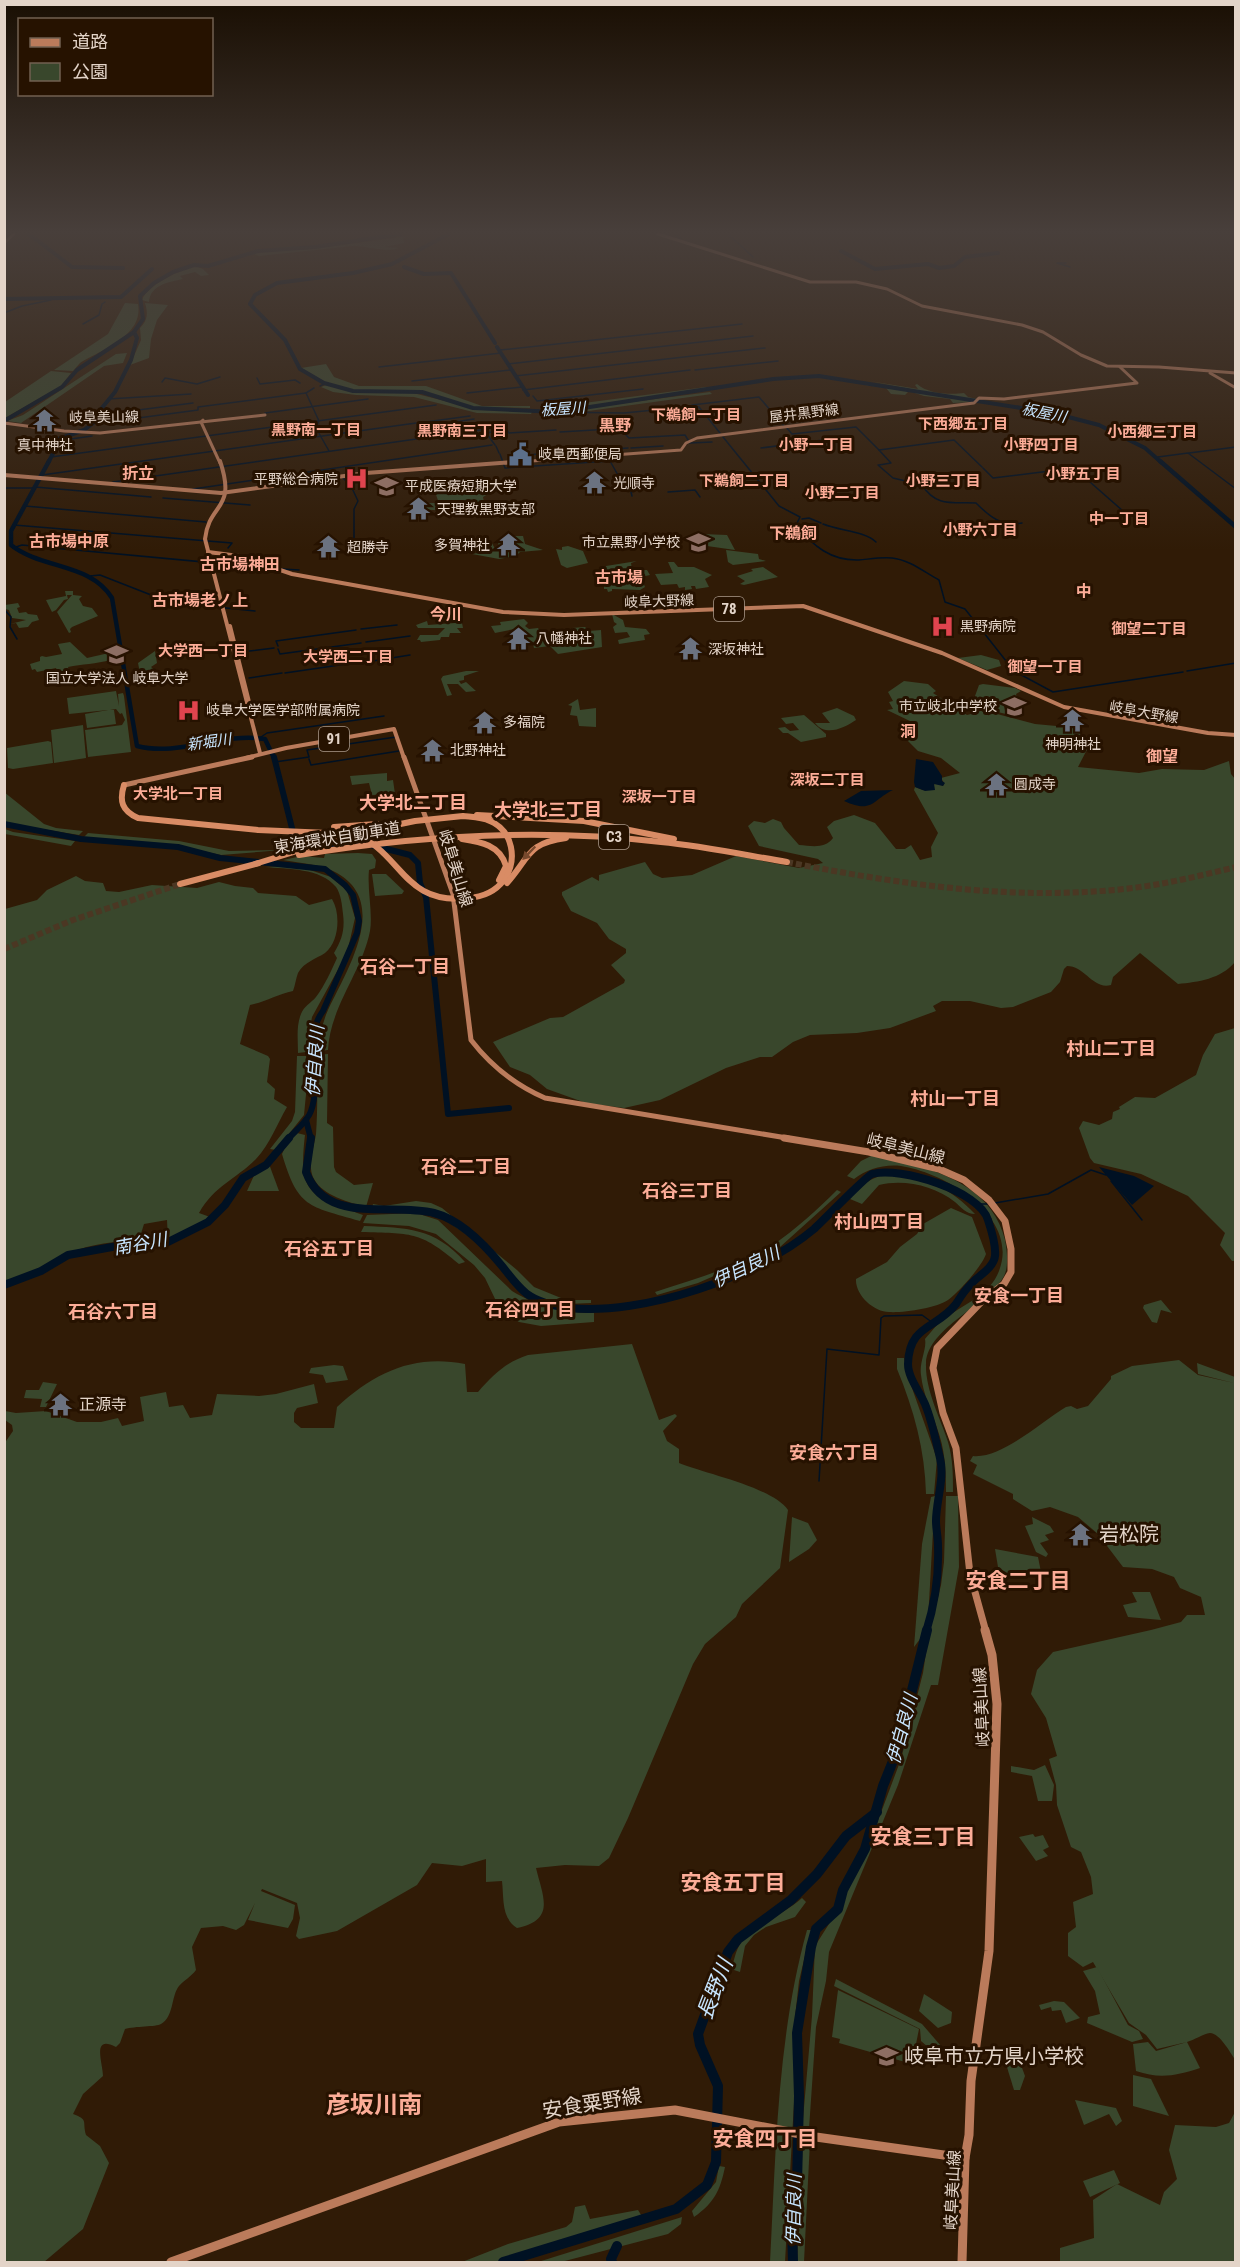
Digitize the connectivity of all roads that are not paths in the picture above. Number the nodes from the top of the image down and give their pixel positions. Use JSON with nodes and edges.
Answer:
{"nodes":[{"id":1,"x":1057,"y":340,"type":"edge"},
{"id":2,"x":1120,"y":367,"type":"junction"},
{"id":3,"x":1209,"y":372,"type":"junction"},
{"id":4,"x":1236,"y":373,"type":"edge"},
{"id":5,"x":1236,"y":388,"type":"edge"},
{"id":6,"x":265,"y":414,"type":"dead end"},
{"id":7,"x":203,"y":421,"type":"junction"},
{"id":8,"x":4,"y":422,"type":"edge"},
{"id":9,"x":4,"y":476,"type":"edge"},
{"id":10,"x":228,"y":492,"type":"junction"},
{"id":11,"x":210,"y":552,"type":"junction"},
{"id":12,"x":1236,"y":735,"type":"edge"},
{"id":13,"x":260,"y":753,"type":"junction"},
{"id":14,"x":124,"y":785,"type":"joint"},
{"id":15,"x":319,"y":828,"type":"junction"},
{"id":16,"x":299,"y":830,"type":"junction"},
{"id":17,"x":383,"y":842,"type":"junction"},
{"id":18,"x":709,"y":849,"type":"junction"},
{"id":19,"x":729,"y":852,"type":"junction"},
{"id":20,"x":390,"y":856,"type":"junction"},
{"id":21,"x":787,"y":862,"type":"tunnel mouth"},
{"id":22,"x":255,"y":864,"type":"junction"},
{"id":23,"x":180,"y":884,"type":"tunnel mouth"},
{"id":24,"x":415,"y":884,"type":"junction"},
{"id":25,"x":490,"y":892,"type":"junction"},
{"id":26,"x":965,"y":2158,"type":"junction"},
{"id":27,"x":171,"y":2262,"type":"edge"},
{"id":28,"x":963,"y":2262,"type":"edge"}],
"edges":[{"from":1,"to":2,"type":"main road"},
{"from":2,"to":3,"type":"main road"},
{"from":2,"to":10,"type":"main road","name":"屋井黒野線"},
{"from":3,"to":4,"type":"main road"},
{"from":3,"to":5,"type":"main road"},
{"from":6,"to":7,"type":"main road","name":"岐阜美山線"},
{"from":7,"to":8,"type":"main road","name":"岐阜美山線"},
{"from":7,"to":10,"type":"main road"},
{"from":9,"to":10,"type":"main road"},
{"from":10,"to":11,"type":"main road"},
{"from":11,"to":12,"type":"main road","name":"岐阜大野線","number":"78"},
{"from":11,"to":13,"type":"main road"},
{"from":13,"to":14,"type":"main road","name":"岐阜美山線"},
{"from":13,"to":26,"type":"main road","name":"岐阜美山線","number":"91"},
{"from":14,"to":16,"type":"highway"},
{"from":15,"to":16,"type":"highway"},
{"from":15,"to":17,"type":"highway"},
{"from":15,"to":19,"type":"highway"},
{"from":16,"to":20,"type":"highway"},
{"from":17,"to":18,"type":"highway","name":"東海環状自動車道","number":"C3"},
{"from":17,"to":20,"type":"highway"},
{"from":17,"to":22,"type":"highway","name":"東海環状自動車道","number":"C3"},
{"from":17,"to":24,"type":"highway"},
{"from":18,"to":19,"type":"highway","name":"東海環状自動車道","number":"C3"},
{"from":18,"to":25,"type":"highway","one_way":true},
{"from":19,"to":21,"type":"highway","name":"東海環状自動車道","number":"C3"},
{"from":20,"to":24,"type":"highway"},
{"from":22,"to":23,"type":"highway","name":"東海環状自動車道","number":"C3"},
{"from":22,"to":25,"type":"highway"},
{"from":24,"to":25,"type":"highway"},
{"from":26,"to":27,"type":"main road","name":"安食粟野線"},
{"from":26,"to":28,"type":"main road","name":"岐阜美山線","number":"91"}]}
